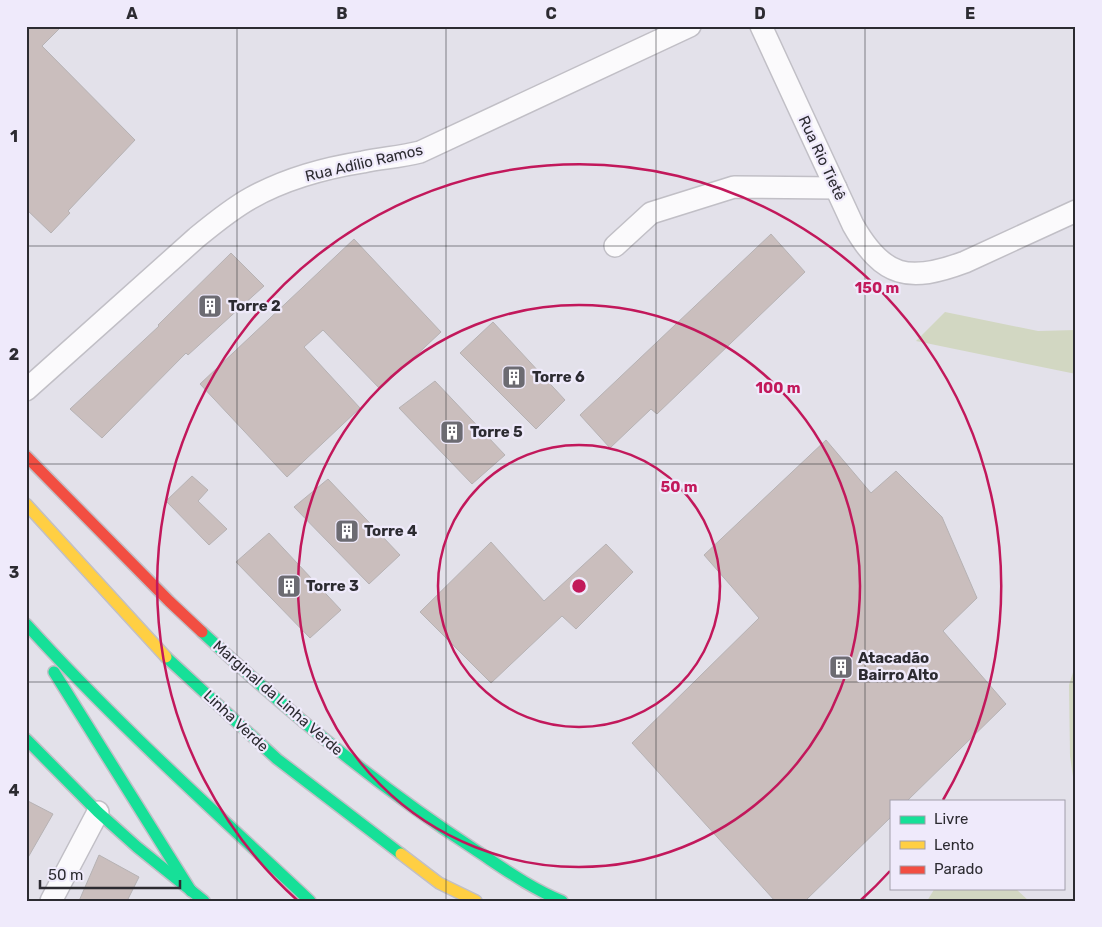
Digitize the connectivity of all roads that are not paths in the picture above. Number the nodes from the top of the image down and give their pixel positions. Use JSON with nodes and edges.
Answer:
{"nodes":[{"id":1,"x":690,"y":26,"type":"edge"},
{"id":2,"x":761,"y":26,"type":"edge"},
{"id":3,"x":836,"y":188,"type":"junction"},
{"id":4,"x":1076,"y":210,"type":"edge"},
{"id":5,"x":614,"y":246,"type":"dead end"},
{"id":6,"x":26,"y":390,"type":"edge"},
{"id":7,"x":26,"y":456,"type":"edge"},
{"id":8,"x":26,"y":504,"type":"edge"},
{"id":9,"x":26,"y":624,"type":"edge"},
{"id":10,"x":26,"y":629,"type":"edge"},
{"id":11,"x":26,"y":739,"type":"edge"},
{"id":12,"x":98,"y":812,"type":"junction"},
{"id":13,"x":191,"y":891,"type":"junction"},
{"id":14,"x":51,"y":901,"type":"edge"},
{"id":15,"x":204,"y":901,"type":"edge"},
{"id":16,"x":310,"y":901,"type":"edge"},
{"id":17,"x":476,"y":901,"type":"edge"},
{"id":18,"x":562,"y":901,"type":"edge"}],
"edges":[{"from":1,"to":6,"type":"street","name":"Rua Adílio Ramos"},
{"from":2,"to":3,"type":"street","name":"Rua Rio Tietê"},
{"from":3,"to":4,"type":"street","name":"Rua Rio Tietê"},
{"from":3,"to":5,"type":"street"},
{"from":7,"to":18,"type":"main road","name":"Marginal da Linha Verde"},
{"from":8,"to":17,"type":"main road","name":"Linha Verde"},
{"from":9,"to":16,"type":"main road"},
{"from":10,"to":13,"type":"main road"},
{"from":11,"to":12,"type":"main road"},
{"from":12,"to":13,"type":"main road"},
{"from":12,"to":14,"type":"street"},
{"from":13,"to":15,"type":"main road"}]}
